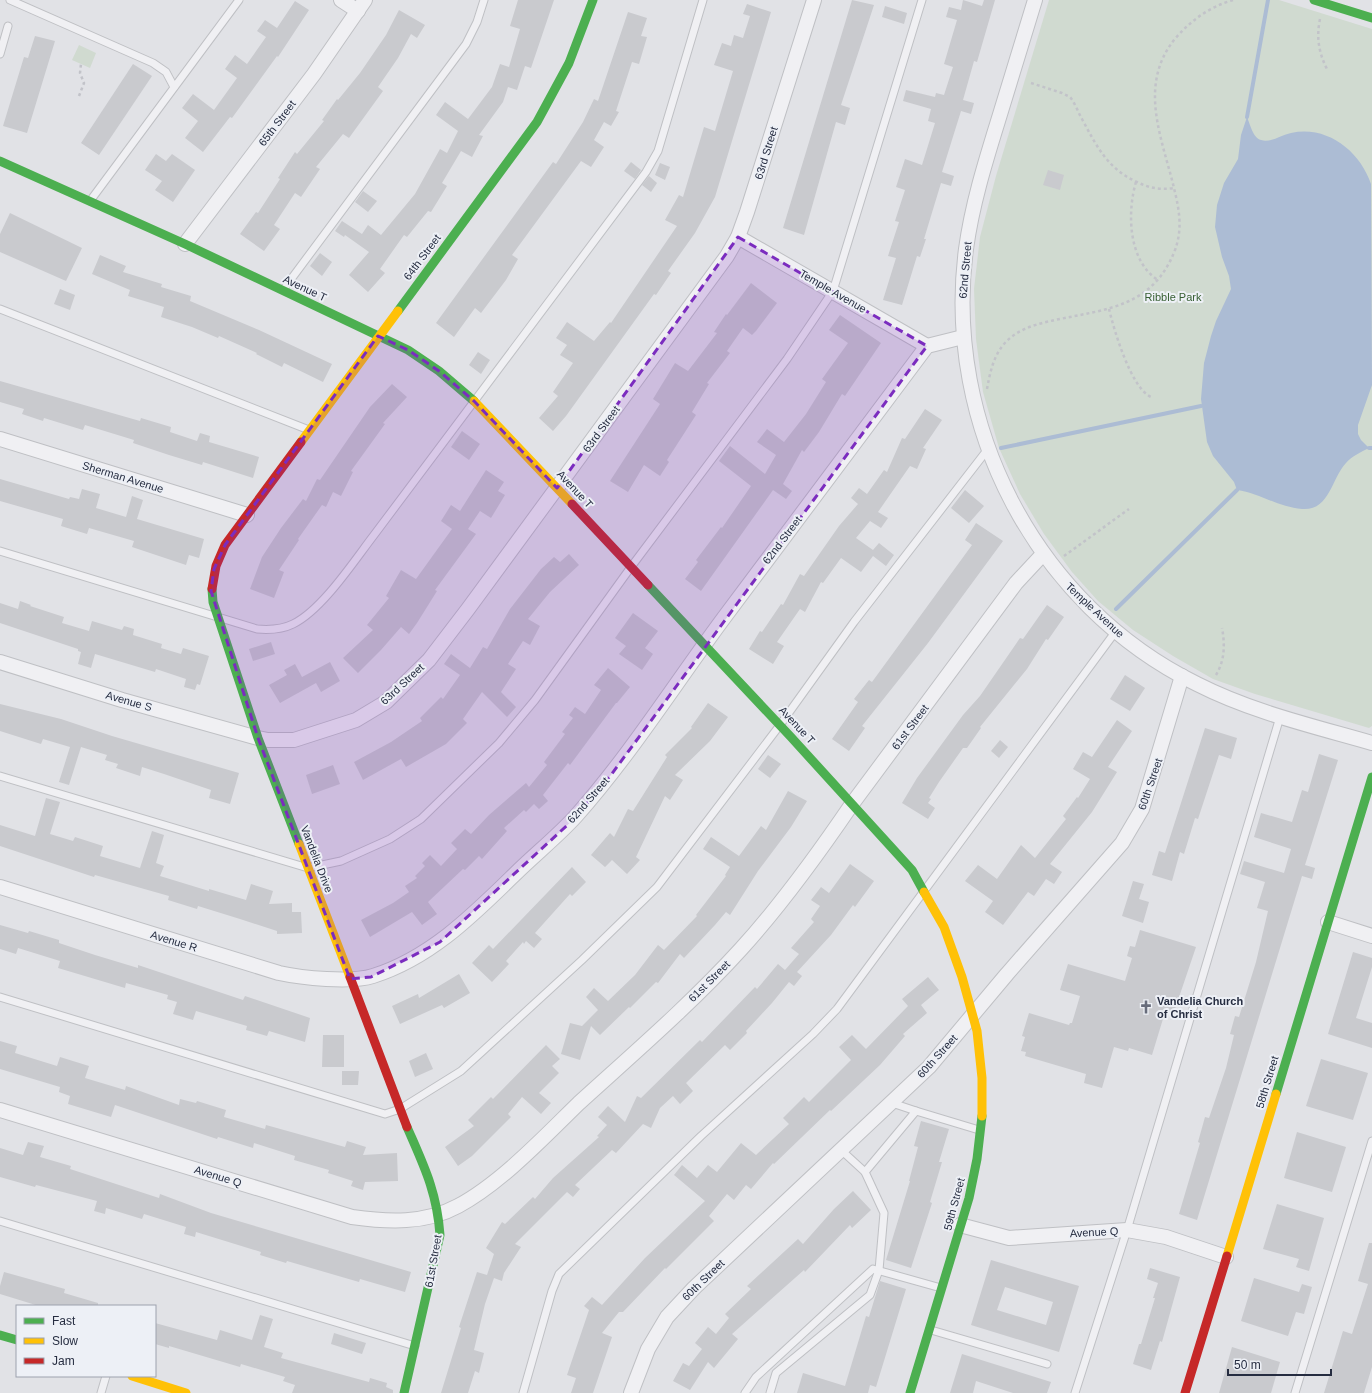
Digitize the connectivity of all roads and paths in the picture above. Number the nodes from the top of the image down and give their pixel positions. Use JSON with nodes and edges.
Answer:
{"nodes":[{"id":1,"x":10,"y":0,"type":"edge"},
{"id":2,"x":239,"y":0,"type":"edge"},
{"id":3,"x":341,"y":0,"type":"edge"},
{"id":4,"x":484,"y":0,"type":"edge"},
{"id":5,"x":593,"y":0,"type":"edge"},
{"id":6,"x":703,"y":0,"type":"edge"},
{"id":7,"x":814,"y":0,"type":"edge"},
{"id":8,"x":922,"y":0,"type":"edge"},
{"id":9,"x":1035,"y":0,"type":"edge"},
{"id":10,"x":1233,"y":0,"type":"edge"},
{"id":11,"x":1314,"y":0,"type":"edge"},
{"id":12,"x":362,"y":5,"type":"edge"},
{"id":13,"x":1321,"y":15,"type":"dead end"},
{"id":14,"x":1372,"y":18,"type":"edge"},
{"id":15,"x":8,"y":26,"type":"dead end"},
{"id":16,"x":0,"y":54,"type":"edge"},
{"id":17,"x":81,"y":64,"type":"dead end"},
{"id":18,"x":1328,"y":71,"type":"dead end"},
{"id":19,"x":1032,"y":83,"type":"dead end"},
{"id":20,"x":174,"y":87,"type":"junction"},
{"id":21,"x":79,"y":96,"type":"dead end"},
{"id":22,"x":0,"y":161,"type":"edge"},
{"id":23,"x":1136,"y":182,"type":"junction"},
{"id":24,"x":1174,"y":188,"type":"junction"},
{"id":25,"x":90,"y":201,"type":"junction"},
{"id":26,"x":738,"y":237,"type":"junction"},
{"id":27,"x":185,"y":244,"type":"junction"},
{"id":28,"x":1158,"y":280,"type":"junction"},
{"id":29,"x":282,"y":290,"type":"junction"},
{"id":30,"x":833,"y":292,"type":"junction"},
{"id":31,"x":0,"y":309,"type":"edge"},
{"id":32,"x":1109,"y":309,"type":"junction"},
{"id":33,"x":378,"y":336,"type":"junction"},
{"id":34,"x":963,"y":337,"type":"junction"},
{"id":35,"x":927,"y":346,"type":"junction"},
{"id":36,"x":986,"y":391,"type":"dead end"},
{"id":37,"x":1151,"y":396,"type":"dead end"},
{"id":38,"x":474,"y":401,"type":"junction"},
{"id":39,"x":309,"y":430,"type":"junction"},
{"id":40,"x":0,"y":439,"type":"edge"},
{"id":41,"x":988,"y":449,"type":"junction"},
{"id":42,"x":557,"y":488,"type":"junction"},
{"id":43,"x":1129,"y":508,"type":"dead end"},
{"id":44,"x":247,"y":515,"type":"junction"},
{"id":45,"x":0,"y":551,"type":"edge"},
{"id":46,"x":1043,"y":554,"type":"junction"},
{"id":47,"x":1064,"y":556,"type":"dead end"},
{"id":48,"x":631,"y":567,"type":"junction"},
{"id":49,"x":218,"y":618,"type":"junction"},
{"id":50,"x":1222,"y":628,"type":"dead end"},
{"id":51,"x":1116,"y":631,"type":"junction"},
{"id":52,"x":704,"y":645,"type":"junction"},
{"id":53,"x":0,"y":662,"type":"edge"},
{"id":54,"x":1216,"y":675,"type":"dead end"},
{"id":55,"x":1182,"y":676,"type":"junction"},
{"id":56,"x":1280,"y":717,"type":"junction"},
{"id":57,"x":780,"y":725,"type":"junction"},
{"id":58,"x":258,"y":738,"type":"junction"},
{"id":59,"x":1372,"y":743,"type":"edge"},
{"id":60,"x":0,"y":776,"type":"edge"},
{"id":61,"x":1372,"y":777,"type":"edge"},
{"id":62,"x":852,"y":804,"type":"junction"},
{"id":63,"x":308,"y":868,"type":"junction"},
{"id":64,"x":0,"y":887,"type":"edge"},
{"id":65,"x":924,"y":890,"type":"junction"},
{"id":66,"x":1328,"y":922,"type":"junction"},
{"id":67,"x":1372,"y":936,"type":"edge"},
{"id":68,"x":350,"y":979,"type":"junction"},
{"id":69,"x":0,"y":997,"type":"edge"},
{"id":70,"x":973,"y":1015,"type":"junction"},
{"id":71,"x":892,"y":1103,"type":"junction"},
{"id":72,"x":400,"y":1109,"type":"junction"},
{"id":73,"x":0,"y":1110,"type":"edge"},
{"id":74,"x":916,"y":1112,"type":"junction"},
{"id":75,"x":980,"y":1131,"type":"junction"},
{"id":76,"x":1372,"y":1141,"type":"edge"},
{"id":77,"x":841,"y":1150,"type":"junction"},
{"id":78,"x":865,"y":1172,"type":"junction"},
{"id":79,"x":438,"y":1214,"type":"junction"},
{"id":80,"x":0,"y":1221,"type":"edge"},
{"id":81,"x":960,"y":1225,"type":"junction"},
{"id":82,"x":1127,"y":1230,"type":"junction"},
{"id":83,"x":1226,"y":1257,"type":"junction"},
{"id":84,"x":879,"y":1270,"type":"junction"},
{"id":85,"x":941,"y":1288,"type":"junction"},
{"id":86,"x":929,"y":1329,"type":"junction"},
{"id":87,"x":0,"y":1335,"type":"edge"},
{"id":88,"x":16,"y":1340,"type":"edge"},
{"id":89,"x":415,"y":1346,"type":"junction"},
{"id":90,"x":1047,"y":1364,"type":"dead end"},
{"id":91,"x":106,"y":1377,"type":"edge"},
{"id":92,"x":135,"y":1377,"type":"edge"},
{"id":93,"x":101,"y":1393,"type":"edge"},
{"id":94,"x":186,"y":1393,"type":"edge"},
{"id":95,"x":404,"y":1393,"type":"edge"},
{"id":96,"x":523,"y":1393,"type":"edge"},
{"id":97,"x":632,"y":1393,"type":"edge"},
{"id":98,"x":745,"y":1393,"type":"edge"},
{"id":99,"x":770,"y":1393,"type":"edge"},
{"id":100,"x":910,"y":1393,"type":"edge"},
{"id":101,"x":1075,"y":1393,"type":"edge"},
{"id":102,"x":1185,"y":1393,"type":"edge"},
{"id":103,"x":1295,"y":1393,"type":"edge"}],
"edges":[{"from":1,"to":20,"type":"lane"},
{"from":2,"to":20,"type":"lane"},
{"from":3,"to":12,"type":"street"},
{"from":4,"to":29,"type":"lane"},
{"from":5,"to":33,"type":"street","name":"64th Street"},
{"from":6,"to":38,"type":"lane"},
{"from":7,"to":26,"type":"street","name":"63rd Street"},
{"from":8,"to":30,"type":"lane"},
{"from":9,"to":34,"type":"street","name":"62nd Street"},
{"from":10,"to":24,"type":"path"},
{"from":11,"to":14,"type":"street"},
{"from":12,"to":27,"type":"street","name":"65th Street"},
{"from":13,"to":18,"type":"path"},
{"from":15,"to":16,"type":"lane"},
{"from":17,"to":21,"type":"path"},
{"from":19,"to":23,"type":"path"},
{"from":20,"to":25,"type":"lane"},
{"from":22,"to":25,"type":"street","name":"Avenue T"},
{"from":23,"to":24,"type":"path"},
{"from":23,"to":28,"type":"path"},
{"from":24,"to":28,"type":"path"},
{"from":25,"to":27,"type":"street","name":"Avenue T"},
{"from":26,"to":30,"type":"street","name":"Temple Avenue"},
{"from":26,"to":42,"type":"street","name":"63rd Street"},
{"from":27,"to":29,"type":"street","name":"Avenue T"},
{"from":28,"to":32,"type":"path"},
{"from":29,"to":33,"type":"street","name":"Avenue T"},
{"from":30,"to":35,"type":"street","name":"Temple Avenue"},
{"from":30,"to":48,"type":"lane"},
{"from":31,"to":39,"type":"lane"},
{"from":32,"to":36,"type":"path"},
{"from":32,"to":37,"type":"path"},
{"from":33,"to":38,"type":"street","name":"Avenue T"},
{"from":33,"to":39,"type":"street","name":"64th Street"},
{"from":34,"to":35,"type":"street"},
{"from":34,"to":41,"type":"street","name":"Temple Avenue"},
{"from":35,"to":52,"type":"street","name":"62nd Street"},
{"from":38,"to":42,"type":"street","name":"Avenue T"},
{"from":38,"to":49,"type":"lane"},
{"from":39,"to":44,"type":"street","name":"64th Street"},
{"from":40,"to":44,"type":"street","name":"Sherman Avenue"},
{"from":41,"to":46,"type":"street","name":"Temple Avenue"},
{"from":41,"to":57,"type":"lane"},
{"from":42,"to":48,"type":"street","name":"Avenue T"},
{"from":42,"to":58,"type":"street","name":"63rd Street"},
{"from":43,"to":47,"type":"path"},
{"from":44,"to":49,"type":"street","name":"Vandelia Drive"},
{"from":45,"to":49,"type":"lane"},
{"from":46,"to":51,"type":"street","name":"Temple Avenue"},
{"from":46,"to":62,"type":"street","name":"61st Street"},
{"from":48,"to":52,"type":"street","name":"Avenue T"},
{"from":48,"to":63,"type":"lane"},
{"from":49,"to":58,"type":"street","name":"Vandelia Drive"},
{"from":50,"to":54,"type":"path"},
{"from":51,"to":55,"type":"street","name":"Temple Avenue"},
{"from":51,"to":65,"type":"lane"},
{"from":52,"to":57,"type":"street","name":"Avenue T"},
{"from":52,"to":68,"type":"street","name":"62nd Street"},
{"from":53,"to":58,"type":"street","name":"Avenue S"},
{"from":55,"to":56,"type":"street","name":"Temple Avenue"},
{"from":55,"to":70,"type":"street","name":"60th Street"},
{"from":56,"to":59,"type":"street","name":"Temple Avenue"},
{"from":56,"to":82,"type":"lane"},
{"from":57,"to":62,"type":"street","name":"Avenue T"},
{"from":57,"to":72,"type":"lane"},
{"from":58,"to":63,"type":"street","name":"Vandelia Drive"},
{"from":60,"to":63,"type":"lane"},
{"from":61,"to":66,"type":"street","name":"58th Street"},
{"from":62,"to":65,"type":"street","name":"Avenue T"},
{"from":62,"to":79,"type":"street","name":"61st Street"},
{"from":63,"to":68,"type":"street","name":"Vandelia Drive"},
{"from":64,"to":68,"type":"street","name":"Avenue R"},
{"from":65,"to":70,"type":"street","name":"Avenue T"},
{"from":65,"to":96,"type":"lane"},
{"from":66,"to":67,"type":"street"},
{"from":66,"to":83,"type":"street","name":"58th Street"},
{"from":68,"to":72,"type":"street","name":"Vandelia Drive"},
{"from":69,"to":72,"type":"lane"},
{"from":70,"to":71,"type":"street","name":"60th Street"},
{"from":70,"to":75,"type":"street","name":"59th Street"},
{"from":71,"to":74,"type":"lane"},
{"from":71,"to":77,"type":"street","name":"60th Street"},
{"from":72,"to":79,"type":"street","name":"Vandelia Drive"},
{"from":73,"to":79,"type":"street","name":"Avenue Q"},
{"from":74,"to":75,"type":"lane"},
{"from":74,"to":78,"type":"lane"},
{"from":75,"to":81,"type":"street","name":"59th Street"},
{"from":76,"to":103,"type":"lane"},
{"from":77,"to":78,"type":"lane"},
{"from":77,"to":97,"type":"street","name":"60th Street"},
{"from":78,"to":84,"type":"lane"},
{"from":79,"to":89,"type":"street","name":"61st Street"},
{"from":80,"to":89,"type":"lane"},
{"from":81,"to":82,"type":"street","name":"Avenue Q"},
{"from":81,"to":85,"type":"street","name":"59th Street"},
{"from":82,"to":83,"type":"street","name":"Avenue Q"},
{"from":82,"to":101,"type":"lane"},
{"from":83,"to":102,"type":"street","name":"58th Street"},
{"from":84,"to":85,"type":"lane"},
{"from":84,"to":98,"type":"lane"},
{"from":84,"to":99,"type":"lane"},
{"from":85,"to":86,"type":"street","name":"59th Street"},
{"from":86,"to":90,"type":"lane"},
{"from":86,"to":100,"type":"street","name":"59th Street"},
{"from":87,"to":88,"type":"street"},
{"from":89,"to":95,"type":"street","name":"61st Street"},
{"from":91,"to":93,"type":"lane"},
{"from":92,"to":94,"type":"street"}]}
